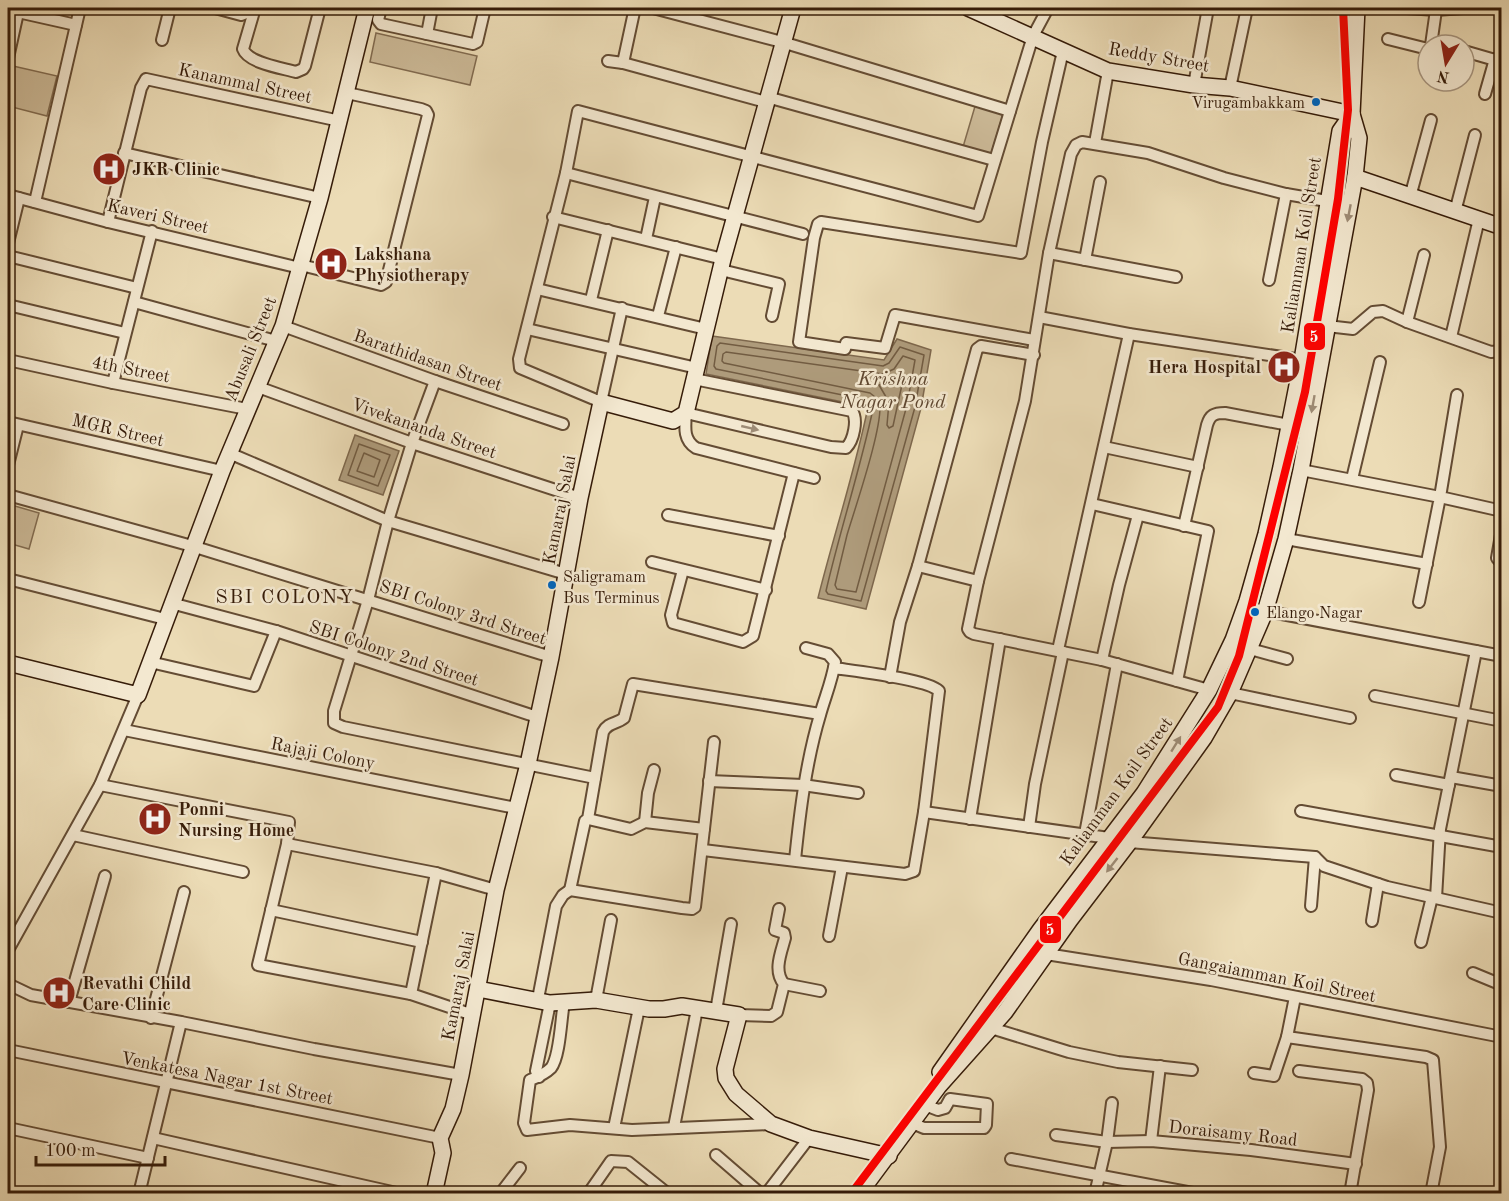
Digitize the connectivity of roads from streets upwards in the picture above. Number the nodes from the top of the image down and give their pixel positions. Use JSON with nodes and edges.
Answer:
{"nodes":[{"id":1,"x":80,"y":8,"type":"edge"},
{"id":2,"x":170,"y":8,"type":"edge"},
{"id":3,"x":215,"y":8,"type":"edge"},
{"id":4,"x":250,"y":8,"type":"edge"},
{"id":5,"x":255,"y":8,"type":"edge"},
{"id":6,"x":320,"y":8,"type":"edge"},
{"id":7,"x":367,"y":8,"type":"edge"},
{"id":8,"x":381,"y":8,"type":"edge"},
{"id":9,"x":432,"y":8,"type":"edge"},
{"id":10,"x":485,"y":8,"type":"edge"},
{"id":11,"x":637,"y":8,"type":"edge"},
{"id":12,"x":654,"y":8,"type":"edge"},
{"id":13,"x":793,"y":8,"type":"edge"},
{"id":14,"x":968,"y":8,"type":"edge"},
{"id":15,"x":1048,"y":8,"type":"edge"},
{"id":16,"x":1208,"y":8,"type":"edge"},
{"id":17,"x":1246,"y":8,"type":"edge"},
{"id":18,"x":1357,"y":8,"type":"edge"},
{"id":19,"x":1407,"y":8,"type":"edge"},
{"id":20,"x":1463,"y":8,"type":"edge"},
{"id":21,"x":18,"y":10,"type":"edge"},
{"id":22,"x":1436,"y":10,"type":"junction"},
{"id":23,"x":76,"y":25,"type":"junction"},
{"id":24,"x":1432,"y":33,"type":"edge"},
{"id":25,"x":427,"y":34,"type":"junction"},
{"id":26,"x":1033,"y":36,"type":"junction"},
{"id":27,"x":1388,"y":39,"type":"dead end"},
{"id":28,"x":162,"y":40,"type":"dead end"},
{"id":29,"x":782,"y":42,"type":"junction"},
{"id":30,"x":1416,"y":43,"type":"edge"},
{"id":31,"x":1064,"y":51,"type":"junction"},
{"id":32,"x":1476,"y":55,"type":"edge"},
{"id":33,"x":8,"y":58,"type":"edge"},
{"id":34,"x":608,"y":61,"type":"dead end"},
{"id":35,"x":1498,"y":61,"type":"edge"},
{"id":36,"x":623,"y":63,"type":"junction"},
{"id":37,"x":1108,"y":71,"type":"junction"},
{"id":38,"x":1194,"y":85,"type":"junction"},
{"id":39,"x":1230,"y":88,"type":"junction"},
{"id":40,"x":347,"y":93,"type":"junction"},
{"id":41,"x":1485,"y":94,"type":"dead end"},
{"id":42,"x":766,"y":99,"type":"junction"},
{"id":43,"x":1010,"y":111,"type":"junction"},
{"id":44,"x":1352,"y":114,"type":"junction"},
{"id":45,"x":1431,"y":120,"type":"dead end"},
{"id":46,"x":340,"y":121,"type":"junction"},
{"id":47,"x":1475,"y":135,"type":"dead end"},
{"id":48,"x":1095,"y":143,"type":"junction"},
{"id":49,"x":124,"y":153,"type":"junction"},
{"id":50,"x":751,"y":156,"type":"junction"},
{"id":51,"x":994,"y":160,"type":"junction"},
{"id":52,"x":566,"y":173,"type":"junction"},
{"id":53,"x":1355,"y":177,"type":"junction"},
{"id":54,"x":1100,"y":182,"type":"dead end"},
{"id":55,"x":1286,"y":194,"type":"junction"},
{"id":56,"x":8,"y":195,"type":"edge"},
{"id":57,"x":655,"y":197,"type":"junction"},
{"id":58,"x":1410,"y":197,"type":"junction"},
{"id":59,"x":19,"y":198,"type":"junction"},
{"id":60,"x":320,"y":198,"type":"junction"},
{"id":61,"x":1327,"y":201,"type":"junction"},
{"id":62,"x":34,"y":202,"type":"junction"},
{"id":63,"x":1455,"y":212,"type":"junction"},
{"id":64,"x":553,"y":217,"type":"junction"},
{"id":65,"x":735,"y":217,"type":"junction"},
{"id":66,"x":1479,"y":219,"type":"junction"},
{"id":67,"x":108,"y":222,"type":"junction"},
{"id":68,"x":1502,"y":227,"type":"edge"},
{"id":69,"x":608,"y":230,"type":"junction"},
{"id":70,"x":152,"y":231,"type":"junction"},
{"id":71,"x":803,"y":234,"type":"dead end"},
{"id":72,"x":646,"y":239,"type":"junction"},
{"id":73,"x":8,"y":243,"type":"edge"},
{"id":74,"x":676,"y":247,"type":"junction"},
{"id":75,"x":1049,"y":253,"type":"junction"},
{"id":76,"x":1424,"y":255,"type":"dead end"},
{"id":77,"x":8,"y":256,"type":"edge"},
{"id":78,"x":1085,"y":260,"type":"junction"},
{"id":79,"x":722,"y":264,"type":"junction"},
{"id":80,"x":301,"y":267,"type":"junction"},
{"id":81,"x":1176,"y":277,"type":"dead end"},
{"id":82,"x":1269,"y":280,"type":"dead end"},
{"id":83,"x":137,"y":288,"type":"junction"},
{"id":84,"x":537,"y":289,"type":"junction"},
{"id":85,"x":591,"y":300,"type":"junction"},
{"id":86,"x":134,"y":302,"type":"junction"},
{"id":87,"x":8,"y":306,"type":"edge"},
{"id":88,"x":622,"y":308,"type":"junction"},
{"id":89,"x":658,"y":316,"type":"junction"},
{"id":90,"x":772,"y":316,"type":"dead end"},
{"id":91,"x":1039,"y":317,"type":"junction"},
{"id":92,"x":1407,"y":322,"type":"junction"},
{"id":93,"x":283,"y":326,"type":"junction"},
{"id":94,"x":1327,"y":326,"type":"junction"},
{"id":95,"x":527,"y":329,"type":"junction"},
{"id":96,"x":706,"y":329,"type":"junction"},
{"id":97,"x":125,"y":333,"type":"junction"},
{"id":98,"x":1129,"y":334,"type":"junction"},
{"id":99,"x":1451,"y":337,"type":"junction"},
{"id":100,"x":1034,"y":340,"type":"junction"},
{"id":101,"x":276,"y":341,"type":"junction"},
{"id":102,"x":1502,"y":347,"type":"edge"},
{"id":103,"x":613,"y":348,"type":"junction"},
{"id":104,"x":1034,"y":355,"type":"junction"},
{"id":105,"x":8,"y":360,"type":"edge"},
{"id":106,"x":1302,"y":360,"type":"junction"},
{"id":107,"x":1380,"y":362,"type":"dead end"},
{"id":108,"x":697,"y":376,"type":"junction"},
{"id":109,"x":435,"y":381,"type":"junction"},
{"id":110,"x":113,"y":383,"type":"junction"},
{"id":111,"x":258,"y":387,"type":"junction"},
{"id":112,"x":1457,"y":395,"type":"dead end"},
{"id":113,"x":601,"y":402,"type":"junction"},
{"id":114,"x":247,"y":409,"type":"junction"},
{"id":115,"x":689,"y":413,"type":"junction"},
{"id":116,"x":13,"y":423,"type":"edge"},
{"id":117,"x":563,"y":424,"type":"dead end"},
{"id":118,"x":1288,"y":425,"type":"junction"},
{"id":119,"x":412,"y":443,"type":"junction"},
{"id":120,"x":1104,"y":447,"type":"junction"},
{"id":121,"x":229,"y":453,"type":"junction"},
{"id":122,"x":8,"y":465,"type":"edge"},
{"id":123,"x":1198,"y":467,"type":"junction"},
{"id":124,"x":1301,"y":470,"type":"junction"},
{"id":125,"x":222,"y":471,"type":"junction"},
{"id":126,"x":794,"y":473,"type":"junction"},
{"id":127,"x":814,"y":478,"type":"dead end"},
{"id":128,"x":1352,"y":479,"type":"junction"},
{"id":129,"x":8,"y":495,"type":"edge"},
{"id":130,"x":1440,"y":496,"type":"junction"},
{"id":131,"x":580,"y":498,"type":"junction"},
{"id":132,"x":1092,"y":504,"type":"junction"},
{"id":133,"x":1502,"y":511,"type":"edge"},
{"id":134,"x":668,"y":515,"type":"dead end"},
{"id":135,"x":1138,"y":515,"type":"junction"},
{"id":136,"x":388,"y":521,"type":"junction"},
{"id":137,"x":1184,"y":526,"type":"junction"},
{"id":138,"x":1502,"y":529,"type":"edge"},
{"id":139,"x":779,"y":536,"type":"junction"},
{"id":140,"x":1286,"y":539,"type":"junction"},
{"id":141,"x":192,"y":546,"type":"junction"},
{"id":142,"x":652,"y":562,"type":"dead end"},
{"id":143,"x":1427,"y":564,"type":"junction"},
{"id":144,"x":1502,"y":564,"type":"edge"},
{"id":145,"x":918,"y":566,"type":"junction"},
{"id":146,"x":683,"y":570,"type":"junction"},
{"id":147,"x":566,"y":574,"type":"junction"},
{"id":148,"x":8,"y":579,"type":"edge"},
{"id":149,"x":978,"y":581,"type":"junction"},
{"id":150,"x":766,"y":590,"type":"junction"},
{"id":151,"x":368,"y":600,"type":"junction"},
{"id":152,"x":1419,"y":602,"type":"dead end"},
{"id":153,"x":171,"y":603,"type":"junction"},
{"id":154,"x":1245,"y":607,"type":"junction"},
{"id":155,"x":1265,"y":612,"type":"junction"},
{"id":156,"x":165,"y":619,"type":"junction"},
{"id":157,"x":276,"y":631,"type":"junction"},
{"id":158,"x":1000,"y":639,"type":"junction"},
{"id":159,"x":807,"y":648,"type":"dead end"},
{"id":160,"x":1250,"y":649,"type":"junction"},
{"id":161,"x":1060,"y":651,"type":"junction"},
{"id":162,"x":1476,"y":651,"type":"junction"},
{"id":163,"x":1502,"y":656,"type":"edge"},
{"id":164,"x":350,"y":657,"type":"junction"},
{"id":165,"x":551,"y":657,"type":"junction"},
{"id":166,"x":1287,"y":658,"type":"dead end"},
{"id":167,"x":1102,"y":660,"type":"junction"},
{"id":168,"x":150,"y":662,"type":"junction"},
{"id":169,"x":8,"y":663,"type":"edge"},
{"id":170,"x":1117,"y":664,"type":"junction"},
{"id":171,"x":834,"y":668,"type":"junction"},
{"id":172,"x":890,"y":677,"type":"junction"},
{"id":173,"x":1177,"y":681,"type":"junction"},
{"id":174,"x":1209,"y":690,"type":"junction"},
{"id":175,"x":1230,"y":693,"type":"junction"},
{"id":176,"x":138,"y":695,"type":"junction"},
{"id":177,"x":1375,"y":696,"type":"dead end"},
{"id":178,"x":820,"y":714,"type":"junction"},
{"id":179,"x":1462,"y":714,"type":"junction"},
{"id":180,"x":537,"y":717,"type":"junction"},
{"id":181,"x":1350,"y":718,"type":"dead end"},
{"id":182,"x":1502,"y":721,"type":"edge"},
{"id":183,"x":124,"y":730,"type":"junction"},
{"id":184,"x":714,"y":742,"type":"dead end"},
{"id":185,"x":528,"y":764,"type":"junction"},
{"id":186,"x":654,"y":770,"type":"dead end"},
{"id":187,"x":1396,"y":775,"type":"dead end"},
{"id":188,"x":595,"y":778,"type":"junction"},
{"id":189,"x":710,"y":781,"type":"junction"},
{"id":190,"x":1450,"y":781,"type":"junction"},
{"id":191,"x":100,"y":785,"type":"junction"},
{"id":192,"x":803,"y":785,"type":"junction"},
{"id":193,"x":1502,"y":786,"type":"edge"},
{"id":194,"x":858,"y":793,"type":"dead end"},
{"id":195,"x":516,"y":808,"type":"junction"},
{"id":196,"x":1301,"y":811,"type":"dead end"},
{"id":197,"x":924,"y":812,"type":"junction"},
{"id":198,"x":588,"y":819,"type":"junction"},
{"id":199,"x":970,"y":819,"type":"junction"},
{"id":200,"x":645,"y":822,"type":"junction"},
{"id":201,"x":1029,"y":827,"type":"junction"},
{"id":202,"x":704,"y":829,"type":"junction"},
{"id":203,"x":1084,"y":834,"type":"junction"},
{"id":204,"x":73,"y":835,"type":"junction"},
{"id":205,"x":1440,"y":835,"type":"junction"},
{"id":206,"x":1109,"y":838,"type":"junction"},
{"id":207,"x":1129,"y":842,"type":"junction"},
{"id":208,"x":287,"y":844,"type":"junction"},
{"id":209,"x":1502,"y":846,"type":"edge"},
{"id":210,"x":703,"y":850,"type":"junction"},
{"id":211,"x":1315,"y":857,"type":"junction"},
{"id":212,"x":795,"y":860,"type":"junction"},
{"id":213,"x":842,"y":867,"type":"junction"},
{"id":214,"x":243,"y":872,"type":"dead end"},
{"id":215,"x":436,"y":873,"type":"junction"},
{"id":216,"x":105,"y":876,"type":"dead end"},
{"id":217,"x":1378,"y":884,"type":"junction"},
{"id":218,"x":496,"y":890,"type":"junction"},
{"id":219,"x":570,"y":890,"type":"junction"},
{"id":220,"x":184,"y":892,"type":"dead end"},
{"id":221,"x":1434,"y":897,"type":"junction"},
{"id":222,"x":1311,"y":906,"type":"dead end"},
{"id":223,"x":779,"y":909,"type":"dead end"},
{"id":224,"x":271,"y":910,"type":"junction"},
{"id":225,"x":1502,"y":914,"type":"edge"},
{"id":226,"x":611,"y":920,"type":"dead end"},
{"id":227,"x":1372,"y":921,"type":"dead end"},
{"id":228,"x":731,"y":924,"type":"dead end"},
{"id":229,"x":829,"y":936,"type":"dead end"},
{"id":230,"x":422,"y":942,"type":"junction"},
{"id":231,"x":1422,"y":942,"type":"dead end"},
{"id":232,"x":8,"y":950,"type":"edge"},
{"id":233,"x":1046,"y":954,"type":"junction"},
{"id":234,"x":1473,"y":973,"type":"dead end"},
{"id":235,"x":8,"y":984,"type":"edge"},
{"id":236,"x":784,"y":984,"type":"junction"},
{"id":237,"x":1502,"y":985,"type":"edge"},
{"id":238,"x":478,"y":989,"type":"junction"},
{"id":239,"x":820,"y":991,"type":"dead end"},
{"id":240,"x":411,"y":994,"type":"junction"},
{"id":241,"x":1296,"y":996,"type":"junction"},
{"id":242,"x":596,"y":1000,"type":"junction"},
{"id":243,"x":551,"y":1001,"type":"junction"},
{"id":244,"x":69,"y":1002,"type":"junction"},
{"id":245,"x":639,"y":1008,"type":"junction"},
{"id":246,"x":697,"y":1009,"type":"junction"},
{"id":247,"x":716,"y":1011,"type":"junction"},
{"id":248,"x":473,"y":1015,"type":"junction"},
{"id":249,"x":739,"y":1015,"type":"junction"},
{"id":250,"x":151,"y":1018,"type":"junction"},
{"id":251,"x":182,"y":1022,"type":"junction"},
{"id":252,"x":991,"y":1028,"type":"junction"},
{"id":253,"x":1287,"y":1036,"type":"junction"},
{"id":254,"x":1502,"y":1037,"type":"edge"},
{"id":255,"x":8,"y":1050,"type":"edge"},
{"id":256,"x":1160,"y":1066,"type":"junction"},
{"id":257,"x":1192,"y":1070,"type":"dead end"},
{"id":258,"x":1299,"y":1071,"type":"dead end"},
{"id":259,"x":1254,"y":1073,"type":"dead end"},
{"id":260,"x":461,"y":1075,"type":"junction"},
{"id":261,"x":539,"y":1077,"type":"junction"},
{"id":262,"x":166,"y":1082,"type":"junction"},
{"id":263,"x":1112,"y":1103,"type":"dead end"},
{"id":264,"x":925,"y":1105,"type":"junction"},
{"id":265,"x":912,"y":1123,"type":"junction"},
{"id":266,"x":771,"y":1124,"type":"junction"},
{"id":267,"x":674,"y":1127,"type":"junction"},
{"id":268,"x":8,"y":1128,"type":"edge"},
{"id":269,"x":614,"y":1128,"type":"junction"},
{"id":270,"x":1056,"y":1135,"type":"dead end"},
{"id":271,"x":153,"y":1138,"type":"junction"},
{"id":272,"x":440,"y":1138,"type":"junction"},
{"id":273,"x":809,"y":1138,"type":"junction"},
{"id":274,"x":1151,"y":1141,"type":"junction"},
{"id":275,"x":1107,"y":1142,"type":"junction"},
{"id":276,"x":716,"y":1155,"type":"dead end"},
{"id":277,"x":885,"y":1155,"type":"junction"},
{"id":278,"x":148,"y":1158,"type":"junction"},
{"id":279,"x":1011,"y":1160,"type":"dead end"},
{"id":280,"x":1356,"y":1164,"type":"junction"},
{"id":281,"x":520,"y":1168,"type":"dead end"},
{"id":282,"x":1098,"y":1176,"type":"junction"},
{"id":283,"x":139,"y":1194,"type":"edge"},
{"id":284,"x":401,"y":1194,"type":"edge"},
{"id":285,"x":434,"y":1194,"type":"edge"},
{"id":286,"x":500,"y":1194,"type":"edge"},
{"id":287,"x":588,"y":1194,"type":"edge"},
{"id":288,"x":668,"y":1194,"type":"edge"},
{"id":289,"x":761,"y":1194,"type":"edge"},
{"id":290,"x":766,"y":1194,"type":"edge"},
{"id":291,"x":851,"y":1194,"type":"edge"},
{"id":292,"x":859,"y":1194,"type":"edge"},
{"id":293,"x":1095,"y":1194,"type":"edge"},
{"id":294,"x":1198,"y":1194,"type":"edge"},
{"id":295,"x":1350,"y":1194,"type":"edge"},
{"id":296,"x":1431,"y":1194,"type":"edge"}],
"edges":[{"from":1,"to":23,"type":"street"},
{"from":2,"to":28,"type":"street"},
{"from":3,"to":4,"type":"street"},
{"from":5,"to":6,"type":"street"},
{"from":7,"to":40,"type":"street","name":"Abusali Street"},
{"from":8,"to":25,"type":"street"},
{"from":9,"to":25,"type":"street"},
{"from":10,"to":25,"type":"street"},
{"from":11,"to":36,"type":"street"},
{"from":12,"to":29,"type":"street"},
{"from":13,"to":29,"type":"street"},
{"from":14,"to":26,"type":"street","name":"Reddy Street"},
{"from":15,"to":26,"type":"street"},
{"from":16,"to":38,"type":"street"},
{"from":17,"to":39,"type":"street"},
{"from":18,"to":44,"type":"street","name":"Kaliamman Koil Street"},
{"from":19,"to":22,"type":"street"},
{"from":20,"to":22,"type":"street"},
{"from":21,"to":23,"type":"street"},
{"from":21,"to":33,"type":"street"},
{"from":22,"to":24,"type":"street"},
{"from":23,"to":62,"type":"street"},
{"from":26,"to":31,"type":"street","name":"Reddy Street"},
{"from":26,"to":43,"type":"street"},
{"from":27,"to":30,"type":"street"},
{"from":29,"to":42,"type":"street"},
{"from":29,"to":43,"type":"street"},
{"from":31,"to":37,"type":"street","name":"Reddy Street"},
{"from":31,"to":100,"type":"street"},
{"from":32,"to":35,"type":"street"},
{"from":34,"to":36,"type":"street"},
{"from":35,"to":41,"type":"street"},
{"from":36,"to":42,"type":"street"},
{"from":37,"to":38,"type":"street","name":"Reddy Street"},
{"from":37,"to":48,"type":"street"},
{"from":38,"to":39,"type":"street","name":"Reddy Street"},
{"from":39,"to":44,"type":"street","name":"Reddy Street"},
{"from":40,"to":46,"type":"street","name":"Abusali Street"},
{"from":40,"to":80,"type":"street","name":"Kaveri Street"},
{"from":42,"to":50,"type":"street"},
{"from":42,"to":51,"type":"street"},
{"from":43,"to":51,"type":"street"},
{"from":44,"to":53,"type":"street","name":"Kaliamman Koil Street"},
{"from":44,"to":61,"type":"street","name":"Kaliamman Koil Street"},
{"from":45,"to":58,"type":"street"},
{"from":46,"to":49,"type":"street","name":"Kanammal Street"},
{"from":46,"to":60,"type":"street","name":"Abusali Street"},
{"from":47,"to":63,"type":"street"},
{"from":48,"to":55,"type":"street"},
{"from":48,"to":75,"type":"street"},
{"from":49,"to":60,"type":"street"},
{"from":49,"to":67,"type":"street"},
{"from":50,"to":51,"type":"street"},
{"from":50,"to":52,"type":"street"},
{"from":50,"to":65,"type":"street"},
{"from":52,"to":57,"type":"street"},
{"from":52,"to":64,"type":"street"},
{"from":53,"to":58,"type":"street"},
{"from":53,"to":94,"type":"street","name":"Kaliamman Koil Street","one_way":true},
{"from":54,"to":78,"type":"street"},
{"from":55,"to":61,"type":"street"},
{"from":55,"to":82,"type":"street"},
{"from":56,"to":59,"type":"street","name":"Kaveri Street"},
{"from":57,"to":65,"type":"street"},
{"from":57,"to":72,"type":"street"},
{"from":58,"to":63,"type":"street"},
{"from":59,"to":62,"type":"street","name":"Kaveri Street"},
{"from":59,"to":73,"type":"street"},
{"from":60,"to":80,"type":"street","name":"Abusali Street"},
{"from":61,"to":106,"type":"street","name":"Kaliamman Koil Street"},
{"from":62,"to":67,"type":"street","name":"Kaveri Street"},
{"from":63,"to":66,"type":"street"},
{"from":64,"to":69,"type":"street"},
{"from":64,"to":84,"type":"street"},
{"from":65,"to":71,"type":"street"},
{"from":65,"to":79,"type":"street"},
{"from":66,"to":68,"type":"street"},
{"from":66,"to":99,"type":"street"},
{"from":67,"to":70,"type":"street","name":"Kaveri Street"},
{"from":69,"to":72,"type":"street"},
{"from":69,"to":85,"type":"street"},
{"from":70,"to":80,"type":"street","name":"Kaveri Street"},
{"from":70,"to":83,"type":"street"},
{"from":72,"to":74,"type":"street"},
{"from":74,"to":79,"type":"street"},
{"from":74,"to":89,"type":"street"},
{"from":75,"to":78,"type":"street"},
{"from":75,"to":91,"type":"street"},
{"from":76,"to":92,"type":"street"},
{"from":77,"to":83,"type":"street"},
{"from":78,"to":81,"type":"street"},
{"from":79,"to":90,"type":"street"},
{"from":79,"to":96,"type":"street"},
{"from":80,"to":93,"type":"street","name":"Abusali Street"},
{"from":83,"to":86,"type":"street"},
{"from":84,"to":85,"type":"street"},
{"from":84,"to":95,"type":"street"},
{"from":85,"to":88,"type":"street"},
{"from":86,"to":97,"type":"street"},
{"from":86,"to":101,"type":"street"},
{"from":87,"to":97,"type":"street"},
{"from":88,"to":89,"type":"street"},
{"from":88,"to":103,"type":"street"},
{"from":89,"to":96,"type":"street"},
{"from":91,"to":98,"type":"street"},
{"from":91,"to":100,"type":"street"},
{"from":92,"to":94,"type":"street"},
{"from":92,"to":99,"type":"street"},
{"from":93,"to":101,"type":"street","name":"Abusali Street"},
{"from":93,"to":109,"type":"street","name":"Barathidasan Street"},
{"from":94,"to":124,"type":"street","name":"Kaliamman Koil Street","one_way":true},
{"from":95,"to":103,"type":"street"},
{"from":95,"to":113,"type":"street"},
{"from":96,"to":108,"type":"street"},
{"from":97,"to":110,"type":"street"},
{"from":98,"to":106,"type":"street"},
{"from":98,"to":120,"type":"street"},
{"from":99,"to":102,"type":"street"},
{"from":100,"to":104,"type":"street"},
{"from":101,"to":111,"type":"street","name":"Abusali Street"},
{"from":103,"to":108,"type":"street"},
{"from":103,"to":113,"type":"street"},
{"from":104,"to":145,"type":"street"},
{"from":104,"to":149,"type":"street"},
{"from":105,"to":110,"type":"street","name":"4th Street"},
{"from":106,"to":118,"type":"street","name":"Kaliamman Koil Street"},
{"from":107,"to":128,"type":"street"},
{"from":108,"to":115,"type":"street"},
{"from":115,"to":108,"type":"street","one_way":true},
{"from":109,"to":117,"type":"street","name":"Barathidasan Street"},
{"from":109,"to":119,"type":"street"},
{"from":110,"to":114,"type":"street","name":"4th Street"},
{"from":111,"to":114,"type":"street","name":"Abusali Street"},
{"from":111,"to":119,"type":"street","name":"Vivekananda Street"},
{"from":112,"to":130,"type":"street"},
{"from":113,"to":115,"type":"street"},
{"from":113,"to":131,"type":"street","name":"Kamaraj Salai"},
{"from":114,"to":121,"type":"street","name":"Abusali Street"},
{"from":115,"to":126,"type":"street"},
{"from":116,"to":122,"type":"street"},
{"from":116,"to":125,"type":"street","name":"MGR Street"},
{"from":118,"to":123,"type":"street"},
{"from":118,"to":154,"type":"street","name":"Kaliamman Koil Street"},
{"from":119,"to":131,"type":"street","name":"Vivekananda Street"},
{"from":119,"to":136,"type":"street"},
{"from":120,"to":123,"type":"street"},
{"from":120,"to":132,"type":"street"},
{"from":121,"to":125,"type":"street","name":"Abusali Street"},
{"from":121,"to":136,"type":"street"},
{"from":123,"to":137,"type":"street"},
{"from":124,"to":128,"type":"street"},
{"from":124,"to":140,"type":"street","name":"Kaliamman Koil Street"},
{"from":125,"to":141,"type":"street","name":"Abusali Street"},
{"from":126,"to":127,"type":"street"},
{"from":126,"to":139,"type":"street"},
{"from":128,"to":130,"type":"street"},
{"from":129,"to":141,"type":"street","name":"SBI Colony 3rd Street"},
{"from":130,"to":133,"type":"street"},
{"from":130,"to":143,"type":"street"},
{"from":131,"to":147,"type":"street","name":"Kamaraj Salai"},
{"from":132,"to":135,"type":"street"},
{"from":132,"to":161,"type":"street"},
{"from":134,"to":139,"type":"street"},
{"from":135,"to":137,"type":"street"},
{"from":135,"to":167,"type":"street"},
{"from":136,"to":147,"type":"street"},
{"from":136,"to":151,"type":"street"},
{"from":137,"to":173,"type":"street"},
{"from":138,"to":144,"type":"street"},
{"from":139,"to":150,"type":"street"},
{"from":140,"to":143,"type":"street"},
{"from":140,"to":155,"type":"street","name":"Kaliamman Koil Street"},
{"from":141,"to":151,"type":"street","name":"SBI Colony 3rd Street"},
{"from":141,"to":153,"type":"street","name":"Abusali Street"},
{"from":142,"to":146,"type":"street"},
{"from":143,"to":152,"type":"street"},
{"from":145,"to":149,"type":"street"},
{"from":145,"to":172,"type":"street"},
{"from":146,"to":150,"type":"street"},
{"from":146,"to":150,"type":"street"},
{"from":147,"to":165,"type":"street","name":"Kamaraj Salai"},
{"from":148,"to":156,"type":"street"},
{"from":149,"to":158,"type":"street"},
{"from":151,"to":164,"type":"street"},
{"from":151,"to":165,"type":"street","name":"SBI Colony 3rd Street"},
{"from":153,"to":156,"type":"street","name":"Abusali Street"},
{"from":153,"to":157,"type":"street","name":"SBI Colony 2nd Street"},
{"from":154,"to":155,"type":"street"},
{"from":154,"to":174,"type":"street","name":"Kaliamman Koil Street"},
{"from":155,"to":160,"type":"street","name":"Kaliamman Koil Street"},
{"from":155,"to":162,"type":"street"},
{"from":156,"to":168,"type":"street","name":"Abusali Street"},
{"from":157,"to":164,"type":"street","name":"SBI Colony 2nd Street"},
{"from":157,"to":168,"type":"street"},
{"from":158,"to":161,"type":"street"},
{"from":158,"to":199,"type":"street"},
{"from":159,"to":171,"type":"street"},
{"from":160,"to":166,"type":"street"},
{"from":160,"to":175,"type":"street","name":"Kaliamman Koil Street"},
{"from":161,"to":167,"type":"street"},
{"from":161,"to":201,"type":"street"},
{"from":162,"to":163,"type":"street"},
{"from":162,"to":179,"type":"street"},
{"from":164,"to":180,"type":"street","name":"SBI Colony 2nd Street"},
{"from":164,"to":185,"type":"street"},
{"from":165,"to":180,"type":"street","name":"Kamaraj Salai"},
{"from":167,"to":170,"type":"street"},
{"from":168,"to":176,"type":"street","name":"Abusali Street"},
{"from":169,"to":176,"type":"street"},
{"from":170,"to":173,"type":"street"},
{"from":170,"to":203,"type":"street"},
{"from":171,"to":172,"type":"street"},
{"from":171,"to":178,"type":"street"},
{"from":172,"to":197,"type":"street"},
{"from":173,"to":174,"type":"street"},
{"from":206,"to":174,"type":"street","name":"Kaliamman Koil Street","one_way":true},
{"from":175,"to":181,"type":"street"},
{"from":175,"to":207,"type":"street","name":"Kaliamman Koil Street"},
{"from":176,"to":183,"type":"street"},
{"from":177,"to":179,"type":"street"},
{"from":178,"to":188,"type":"street"},
{"from":178,"to":192,"type":"street"},
{"from":179,"to":182,"type":"street"},
{"from":179,"to":190,"type":"street"},
{"from":180,"to":185,"type":"street","name":"Kamaraj Salai"},
{"from":183,"to":191,"type":"street"},
{"from":183,"to":195,"type":"street","name":"Rajaji Colony"},
{"from":184,"to":189,"type":"street"},
{"from":185,"to":188,"type":"street"},
{"from":185,"to":195,"type":"street","name":"Kamaraj Salai"},
{"from":186,"to":200,"type":"street"},
{"from":187,"to":190,"type":"street"},
{"from":188,"to":198,"type":"street"},
{"from":189,"to":192,"type":"street"},
{"from":189,"to":202,"type":"street"},
{"from":190,"to":193,"type":"street"},
{"from":190,"to":205,"type":"street"},
{"from":191,"to":204,"type":"street"},
{"from":191,"to":208,"type":"street"},
{"from":192,"to":194,"type":"street"},
{"from":192,"to":212,"type":"street"},
{"from":195,"to":218,"type":"street","name":"Kamaraj Salai"},
{"from":196,"to":205,"type":"street"},
{"from":197,"to":199,"type":"street"},
{"from":197,"to":213,"type":"street"},
{"from":198,"to":200,"type":"street"},
{"from":198,"to":219,"type":"street"},
{"from":199,"to":201,"type":"street"},
{"from":200,"to":202,"type":"street"},
{"from":201,"to":203,"type":"street"},
{"from":202,"to":210,"type":"street"},
{"from":203,"to":206,"type":"street"},
{"from":204,"to":214,"type":"street"},
{"from":204,"to":232,"type":"street"},
{"from":205,"to":209,"type":"street"},
{"from":205,"to":221,"type":"street"},
{"from":206,"to":277,"type":"street","name":"Kaliamman Koil Street"},
{"from":207,"to":211,"type":"street"},
{"from":207,"to":233,"type":"street","name":"Kaliamman Koil Street","one_way":true},
{"from":208,"to":215,"type":"street"},
{"from":208,"to":224,"type":"street"},
{"from":210,"to":212,"type":"street"},
{"from":210,"to":219,"type":"street"},
{"from":211,"to":217,"type":"street"},
{"from":211,"to":222,"type":"street"},
{"from":212,"to":213,"type":"street"},
{"from":213,"to":229,"type":"street"},
{"from":215,"to":218,"type":"street"},
{"from":215,"to":230,"type":"street"},
{"from":216,"to":244,"type":"street"},
{"from":217,"to":221,"type":"street"},
{"from":217,"to":227,"type":"street"},
{"from":218,"to":238,"type":"street","name":"Kamaraj Salai"},
{"from":219,"to":243,"type":"street"},
{"from":220,"to":250,"type":"street"},
{"from":221,"to":225,"type":"street"},
{"from":221,"to":231,"type":"street"},
{"from":223,"to":236,"type":"street"},
{"from":224,"to":230,"type":"street"},
{"from":224,"to":240,"type":"street"},
{"from":226,"to":242,"type":"street"},
{"from":228,"to":247,"type":"street"},
{"from":230,"to":240,"type":"street"},
{"from":233,"to":241,"type":"street","name":"Gangaiamman Koil Street"},
{"from":233,"to":252,"type":"street","name":"Kaliamman Koil Street"},
{"from":234,"to":237,"type":"street"},
{"from":235,"to":244,"type":"street"},
{"from":236,"to":239,"type":"street"},
{"from":236,"to":249,"type":"street"},
{"from":238,"to":243,"type":"street"},
{"from":238,"to":248,"type":"street","name":"Kamaraj Salai"},
{"from":240,"to":248,"type":"street"},
{"from":241,"to":253,"type":"street"},
{"from":241,"to":254,"type":"street","name":"Gangaiamman Koil Street"},
{"from":242,"to":243,"type":"street"},
{"from":242,"to":245,"type":"street"},
{"from":243,"to":261,"type":"street"},
{"from":243,"to":261,"type":"street"},
{"from":244,"to":250,"type":"street"},
{"from":245,"to":246,"type":"street"},
{"from":245,"to":269,"type":"street"},
{"from":246,"to":247,"type":"street"},
{"from":246,"to":267,"type":"street"},
{"from":247,"to":249,"type":"street"},
{"from":248,"to":260,"type":"street","name":"Kamaraj Salai"},
{"from":249,"to":266,"type":"street"},
{"from":250,"to":251,"type":"street"},
{"from":251,"to":260,"type":"street"},
{"from":251,"to":262,"type":"street"},
{"from":252,"to":256,"type":"street"},
{"from":252,"to":264,"type":"street","name":"Kaliamman Koil Street"},
{"from":253,"to":259,"type":"street"},
{"from":253,"to":296,"type":"street"},
{"from":255,"to":262,"type":"street","name":"Venkatesa Nagar 1st Street"},
{"from":256,"to":257,"type":"street"},
{"from":256,"to":274,"type":"street"},
{"from":258,"to":280,"type":"street"},
{"from":260,"to":272,"type":"street","name":"Kamaraj Salai"},
{"from":261,"to":269,"type":"street"},
{"from":262,"to":271,"type":"street"},
{"from":262,"to":272,"type":"street","name":"Venkatesa Nagar 1st Street"},
{"from":263,"to":275,"type":"street"},
{"from":264,"to":265,"type":"street","name":"Kaliamman Koil Street"},
{"from":264,"to":265,"type":"street"},
{"from":265,"to":277,"type":"street","name":"Kaliamman Koil Street"},
{"from":266,"to":267,"type":"street"},
{"from":266,"to":273,"type":"street"},
{"from":267,"to":269,"type":"street"},
{"from":268,"to":278,"type":"street"},
{"from":270,"to":275,"type":"street","name":"Doraisamy Road"},
{"from":271,"to":278,"type":"street"},
{"from":271,"to":284,"type":"street"},
{"from":272,"to":285,"type":"street","name":"Kamaraj Salai"},
{"from":273,"to":277,"type":"street"},
{"from":273,"to":290,"type":"street"},
{"from":274,"to":275,"type":"street","name":"Doraisamy Road"},
{"from":274,"to":280,"type":"street","name":"Doraisamy Road"},
{"from":275,"to":282,"type":"street"},
{"from":276,"to":289,"type":"street"},
{"from":277,"to":291,"type":"street","name":"Kaliamman Koil Street"},
{"from":277,"to":292,"type":"street","name":"Kaliamman Koil Street"},
{"from":278,"to":283,"type":"street"},
{"from":279,"to":282,"type":"street"},
{"from":280,"to":295,"type":"street"},
{"from":281,"to":286,"type":"street"},
{"from":282,"to":293,"type":"street"},
{"from":282,"to":294,"type":"street"},
{"from":287,"to":288,"type":"street"}]}
